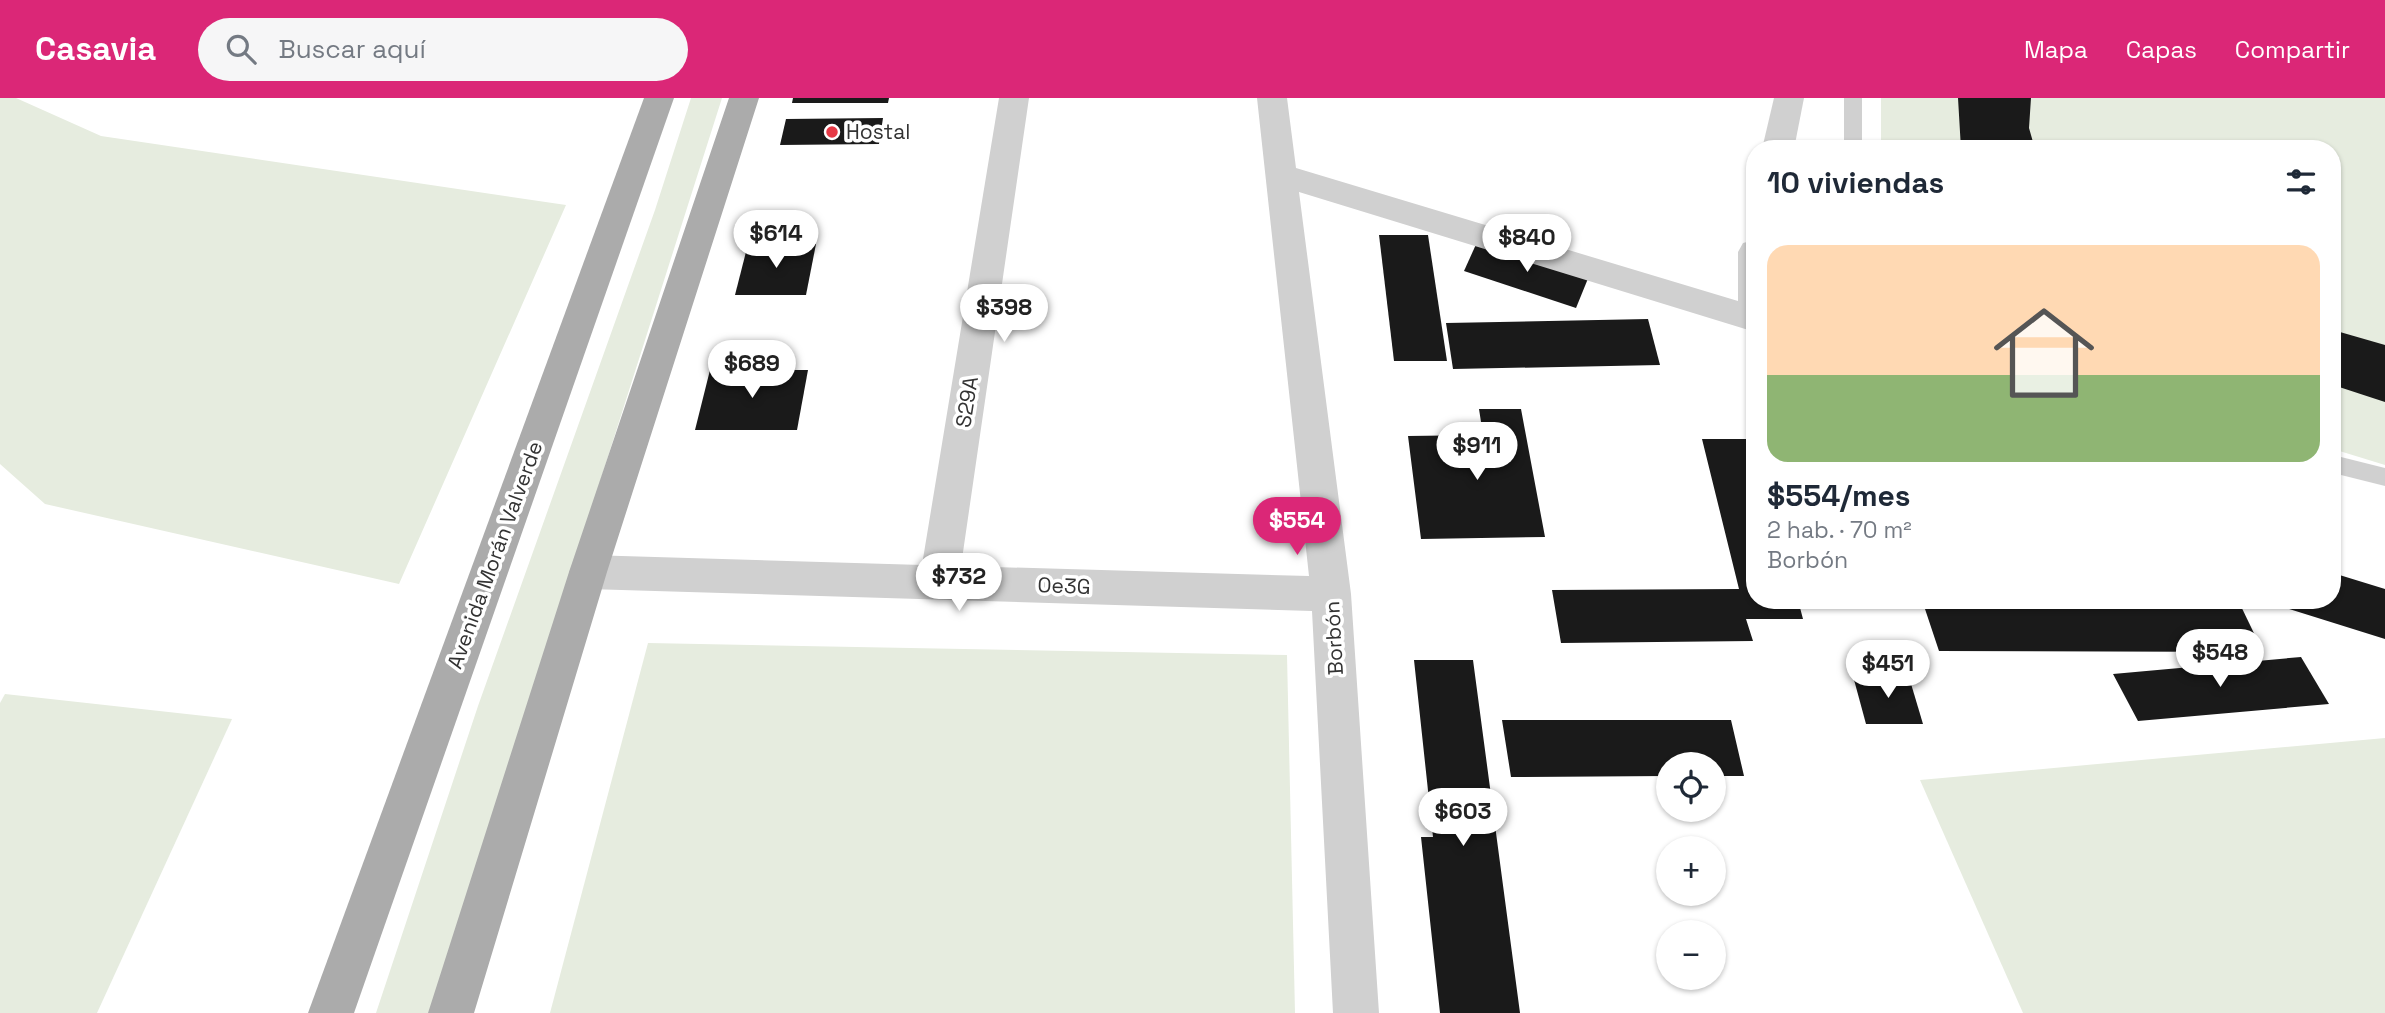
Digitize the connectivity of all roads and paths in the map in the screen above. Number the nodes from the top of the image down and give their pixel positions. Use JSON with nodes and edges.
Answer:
{"nodes":[{"id":1,"x":659,"y":98,"type":"edge"},
{"id":2,"x":744,"y":98,"type":"edge"},
{"id":3,"x":1014,"y":98,"type":"edge"},
{"id":4,"x":1272,"y":98,"type":"edge"},
{"id":5,"x":1789,"y":98,"type":"edge"},
{"id":6,"x":1853,"y":98,"type":"edge"},
{"id":7,"x":1780,"y":140,"type":"edge"},
{"id":8,"x":1853,"y":140,"type":"edge"},
{"id":9,"x":1282,"y":175,"type":"junction"},
{"id":10,"x":1746,"y":317,"type":"edge"},
{"id":11,"x":2341,"y":466,"type":"edge"},
{"id":12,"x":2385,"y":477,"type":"edge"},
{"id":13,"x":588,"y":572,"type":"junction"},
{"id":14,"x":939,"y":582,"type":"junction"},
{"id":15,"x":1331,"y":594,"type":"junction"},
{"id":16,"x":331,"y":1013,"type":"edge"},
{"id":17,"x":451,"y":1013,"type":"edge"},
{"id":18,"x":1356,"y":1013,"type":"edge"}],
"edges":[{"from":1,"to":16,"type":"main road","name":"Avenida Morán Valverde"},
{"from":2,"to":13,"type":"main road"},
{"from":3,"to":14,"type":"street","name":"S29A"},
{"from":4,"to":9,"type":"street","name":"Borbón"},
{"from":5,"to":7,"type":"street"},
{"from":6,"to":8,"type":"lane"},
{"from":9,"to":10,"type":"street"},
{"from":9,"to":15,"type":"street","name":"Borbón"},
{"from":11,"to":12,"type":"lane"},
{"from":13,"to":14,"type":"street","name":"Oe3G"},
{"from":13,"to":17,"type":"main road"},
{"from":14,"to":15,"type":"street","name":"Oe3G"},
{"from":15,"to":18,"type":"street","name":"Borbón"}]}
